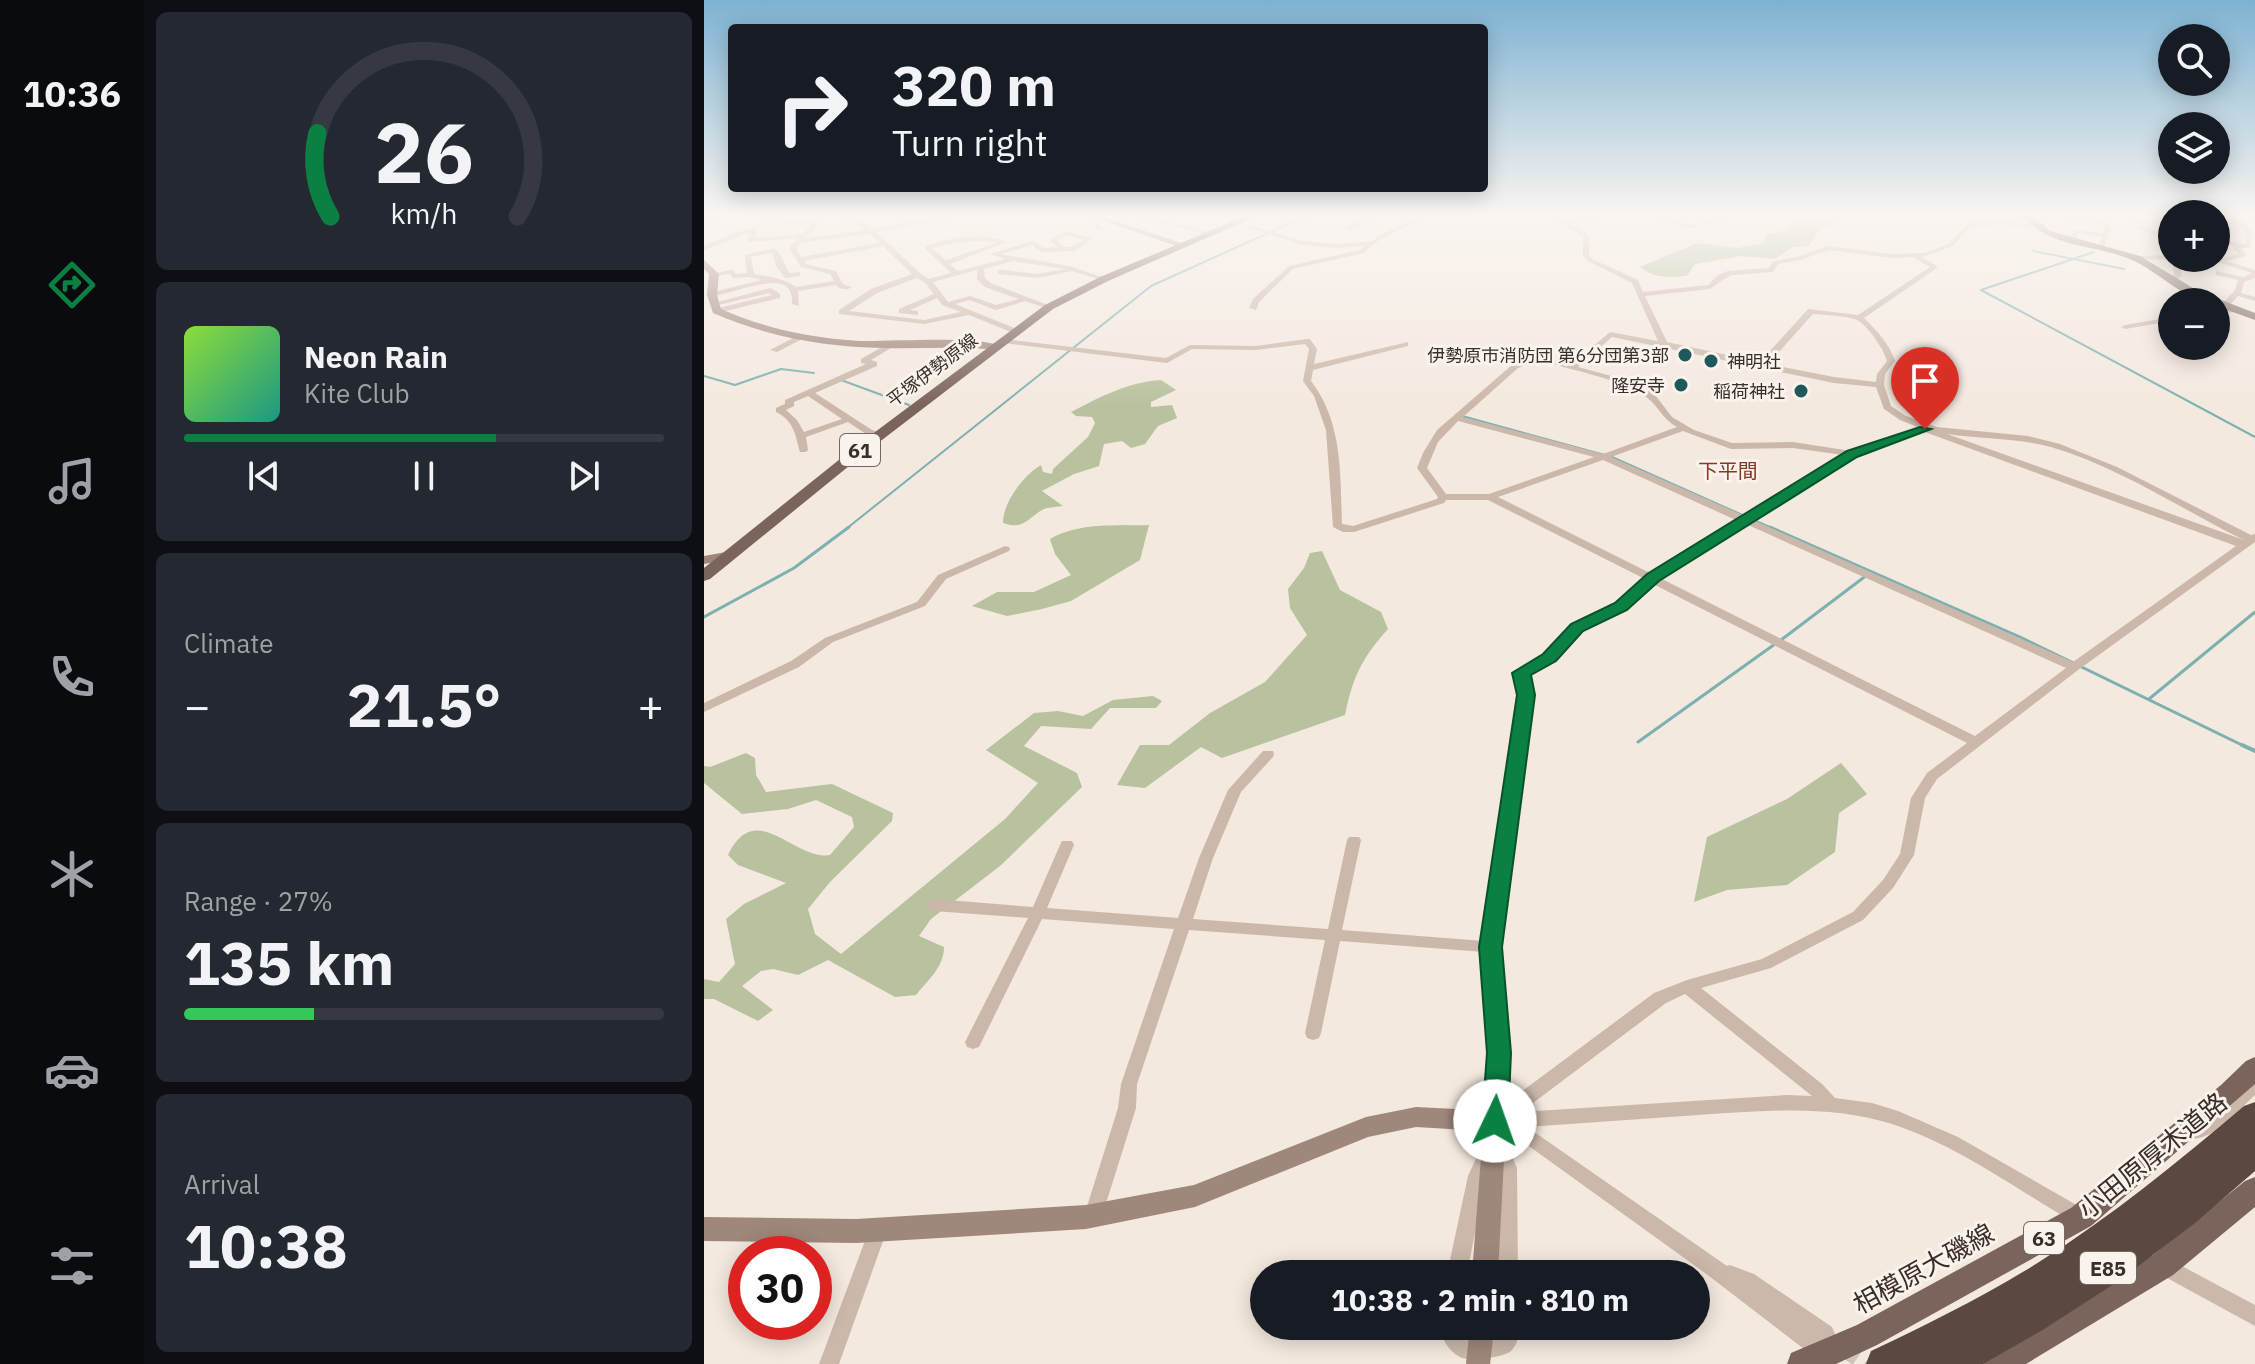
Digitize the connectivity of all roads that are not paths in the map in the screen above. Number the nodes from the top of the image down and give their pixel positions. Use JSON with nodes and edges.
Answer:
{"nodes":[{"id":1,"x":2243,"y":279,"type":"edge"},
{"id":2,"x":770,"y":280,"type":"joint"},
{"id":3,"x":904,"y":280,"type":"edge"},
{"id":4,"x":934,"y":280,"type":"edge"},
{"id":5,"x":982,"y":280,"type":"edge"},
{"id":6,"x":1103,"y":280,"type":"edge"},
{"id":7,"x":1278,"y":280,"type":"edge"},
{"id":8,"x":1630,"y":280,"type":"edge"},
{"id":9,"x":1718,"y":280,"type":"edge"},
{"id":10,"x":1916,"y":280,"type":"edge"},
{"id":11,"x":2177,"y":280,"type":"edge"},
{"id":12,"x":928,"y":281,"type":"joint"},
{"id":13,"x":2174,"y":281,"type":"joint"},
{"id":14,"x":838,"y":282,"type":"joint"},
{"id":15,"x":848,"y":287,"type":"dead end"},
{"id":16,"x":2188,"y":288,"type":"edge"},
{"id":17,"x":794,"y":290,"type":"junction"},
{"id":18,"x":2238,"y":292,"type":"junction"},
{"id":19,"x":1642,"y":294,"type":"junction"},
{"id":20,"x":938,"y":295,"type":"junction"},
{"id":21,"x":2255,"y":296,"type":"edge"},
{"id":22,"x":712,"y":297,"type":"edge"},
{"id":23,"x":2230,"y":298,"type":"edge"},
{"id":24,"x":1022,"y":300,"type":"junction"},
{"id":25,"x":796,"y":304,"type":"dead end"},
{"id":26,"x":948,"y":304,"type":"junction"},
{"id":27,"x":1049,"y":307,"type":"junction"},
{"id":28,"x":1253,"y":308,"type":"dead end"},
{"id":29,"x":2230,"y":308,"type":"edge"},
{"id":30,"x":969,"y":313,"type":"junction"},
{"id":31,"x":2255,"y":317,"type":"edge"},
{"id":32,"x":952,"y":318,"type":"junction"},
{"id":33,"x":1859,"y":318,"type":"junction"},
{"id":34,"x":2158,"y":321,"type":"edge"},
{"id":35,"x":2125,"y":327,"type":"dead end"},
{"id":36,"x":1016,"y":332,"type":"junction"},
{"id":37,"x":804,"y":336,"type":"junction"},
{"id":38,"x":1000,"y":344,"type":"junction"},
{"id":39,"x":1405,"y":344,"type":"dead end"},
{"id":40,"x":1664,"y":344,"type":"junction"},
{"id":41,"x":892,"y":345,"type":"junction"},
{"id":42,"x":774,"y":350,"type":"dead end"},
{"id":43,"x":1762,"y":365,"type":"junction"},
{"id":44,"x":1573,"y":367,"type":"junction"},
{"id":45,"x":1310,"y":368,"type":"junction"},
{"id":46,"x":1880,"y":385,"type":"junction"},
{"id":47,"x":808,"y":393,"type":"junction"},
{"id":48,"x":1455,"y":418,"type":"junction"},
{"id":49,"x":849,"y":419,"type":"junction"},
{"id":50,"x":1684,"y":428,"type":"junction"},
{"id":51,"x":1925,"y":429,"type":"junction"},
{"id":52,"x":880,"y":435,"type":"junction"},
{"id":53,"x":801,"y":436,"type":"junction"},
{"id":54,"x":803,"y":450,"type":"dead end"},
{"id":55,"x":1852,"y":454,"type":"junction"},
{"id":56,"x":1601,"y":456,"type":"junction"},
{"id":57,"x":1443,"y":497,"type":"junction"},
{"id":58,"x":1490,"y":497,"type":"junction"},
{"id":59,"x":1747,"y":520,"type":"junction"},
{"id":60,"x":2250,"y":540,"type":"edge"},
{"id":61,"x":1005,"y":549,"type":"dead end"},
{"id":62,"x":726,"y":556,"type":"junction"},
{"id":63,"x":704,"y":560,"type":"edge"},
{"id":64,"x":704,"y":576,"type":"edge"},
{"id":65,"x":1653,"y":578,"type":"junction"},
{"id":66,"x":2074,"y":667,"type":"junction"},
{"id":67,"x":704,"y":708,"type":"edge"},
{"id":68,"x":1976,"y":742,"type":"junction"},
{"id":69,"x":1268,"y":754,"type":"dead end"},
{"id":70,"x":1354,"y":840,"type":"dead end"},
{"id":71,"x":1067,"y":845,"type":"dead end"},
{"id":72,"x":934,"y":905,"type":"dead end"},
{"id":73,"x":1037,"y":914,"type":"junction"},
{"id":74,"x":1183,"y":926,"type":"junction"},
{"id":75,"x":1335,"y":936,"type":"junction"},
{"id":76,"x":1491,"y":947,"type":"junction"},
{"id":77,"x":1687,"y":986,"type":"junction"},
{"id":78,"x":1313,"y":1033,"type":"dead end"},
{"id":79,"x":973,"y":1042,"type":"dead end"},
{"id":80,"x":2255,"y":1068,"type":"edge"},
{"id":81,"x":2255,"y":1084,"type":"edge"},
{"id":82,"x":1829,"y":1103,"type":"junction"},
{"id":83,"x":2255,"y":1116,"type":"edge"},
{"id":84,"x":1495,"y":1129,"type":"junction"},
{"id":85,"x":2184,"y":1132,"type":"junction"},
{"id":86,"x":2255,"y":1151,"type":"edge"},
{"id":87,"x":2255,"y":1190,"type":"edge"},
{"id":88,"x":1093,"y":1216,"type":"junction"},
{"id":89,"x":2081,"y":1217,"type":"junction"},
{"id":90,"x":704,"y":1229,"type":"edge"},
{"id":91,"x":878,"y":1230,"type":"junction"},
{"id":92,"x":1460,"y":1260,"type":"edge"},
{"id":93,"x":1486,"y":1260,"type":"edge"},
{"id":94,"x":1508,"y":1260,"type":"edge"},
{"id":95,"x":2163,"y":1265,"type":"junction"},
{"id":96,"x":2255,"y":1316,"type":"edge"},
{"id":97,"x":1454,"y":1340,"type":"edge"},
{"id":98,"x":1480,"y":1340,"type":"edge"},
{"id":99,"x":1506,"y":1340,"type":"edge"},
{"id":100,"x":1818,"y":1351,"type":"edge"},
{"id":101,"x":829,"y":1364,"type":"edge"},
{"id":102,"x":1478,"y":1364,"type":"edge"},
{"id":103,"x":1884,"y":1364,"type":"edge"},
{"id":104,"x":1946,"y":1364,"type":"edge"},
{"id":105,"x":1998,"y":1364,"type":"edge"}],
"edges":[{"from":1,"to":18,"type":"street"},
{"from":2,"to":17,"type":"street"},
{"from":2,"to":22,"type":"street"},
{"from":3,"to":32,"type":"street"},
{"from":4,"to":12,"type":"street"},
{"from":5,"to":24,"type":"street"},
{"from":6,"to":27,"type":"main road","name":"平塚伊勢原線","number":"61"},
{"from":7,"to":28,"type":"street"},
{"from":8,"to":19,"type":"street"},
{"from":9,"to":19,"type":"street"},
{"from":10,"to":33,"type":"street"},
{"from":11,"to":13,"type":"street"},
{"from":12,"to":20,"type":"street"},
{"from":13,"to":16,"type":"main road"},
{"from":14,"to":15,"type":"street"},
{"from":14,"to":17,"type":"street"},
{"from":17,"to":25,"type":"street"},
{"from":18,"to":21,"type":"street"},
{"from":18,"to":23,"type":"street"},
{"from":19,"to":40,"type":"street"},
{"from":20,"to":26,"type":"street"},
{"from":20,"to":32,"type":"street"},
{"from":22,"to":22,"type":"street"},
{"from":22,"to":37,"type":"street"},
{"from":24,"to":26,"type":"street"},
{"from":24,"to":27,"type":"street"},
{"from":26,"to":30,"type":"street"},
{"from":27,"to":36,"type":"main road","name":"平塚伊勢原線","number":"61"},
{"from":29,"to":31,"type":"main road"},
{"from":30,"to":32,"type":"street"},
{"from":30,"to":36,"type":"street"},
{"from":33,"to":43,"type":"street"},
{"from":33,"to":46,"type":"street"},
{"from":34,"to":35,"type":"street"},
{"from":36,"to":38,"type":"main road","name":"平塚伊勢原線","number":"61"},
{"from":37,"to":41,"type":"street"},
{"from":37,"to":42,"type":"street"},
{"from":38,"to":41,"type":"street"},
{"from":38,"to":45,"type":"street"},
{"from":38,"to":52,"type":"main road","name":"平塚伊勢原線","number":"61"},
{"from":39,"to":45,"type":"street"},
{"from":40,"to":43,"type":"street"},
{"from":40,"to":44,"type":"street"},
{"from":41,"to":47,"type":"street"},
{"from":43,"to":46,"type":"street"},
{"from":44,"to":48,"type":"street"},
{"from":44,"to":50,"type":"street"},
{"from":45,"to":57,"type":"street"},
{"from":46,"to":51,"type":"street"},
{"from":47,"to":49,"type":"street"},
{"from":47,"to":53,"type":"street"},
{"from":48,"to":56,"type":"street"},
{"from":48,"to":57,"type":"street"},
{"from":49,"to":52,"type":"street"},
{"from":49,"to":53,"type":"street"},
{"from":50,"to":55,"type":"street"},
{"from":50,"to":56,"type":"street"},
{"from":51,"to":55,"type":"street"},
{"from":51,"to":60,"type":"street"},
{"from":51,"to":60,"type":"street"},
{"from":52,"to":62,"type":"main road","name":"平塚伊勢原線","number":"61"},
{"from":53,"to":54,"type":"street"},
{"from":55,"to":59,"type":"street"},
{"from":56,"to":58,"type":"street"},
{"from":56,"to":59,"type":"street"},
{"from":57,"to":58,"type":"street"},
{"from":58,"to":65,"type":"street"},
{"from":59,"to":65,"type":"street"},
{"from":59,"to":66,"type":"street"},
{"from":60,"to":66,"type":"street"},
{"from":61,"to":67,"type":"street"},
{"from":62,"to":63,"type":"street"},
{"from":62,"to":64,"type":"main road","name":"平塚伊勢原線","number":"61"},
{"from":65,"to":68,"type":"street"},
{"from":65,"to":76,"type":"street"},
{"from":66,"to":68,"type":"street"},
{"from":68,"to":77,"type":"street"},
{"from":69,"to":74,"type":"street"},
{"from":70,"to":75,"type":"street"},
{"from":71,"to":73,"type":"street"},
{"from":72,"to":73,"type":"street"},
{"from":73,"to":74,"type":"street"},
{"from":73,"to":79,"type":"street"},
{"from":74,"to":75,"type":"street"},
{"from":74,"to":88,"type":"street"},
{"from":75,"to":76,"type":"street"},
{"from":75,"to":78,"type":"street"},
{"from":76,"to":84,"type":"street"},
{"from":77,"to":82,"type":"street"},
{"from":77,"to":84,"type":"street"},
{"from":80,"to":85,"type":"main road","name":"相模原大磯線","number":"63"},
{"from":81,"to":85,"type":"street"},
{"from":82,"to":84,"type":"street"},
{"from":82,"to":89,"type":"street"},
{"from":83,"to":103,"type":"highway","name":"小田原厚木道路","number":"E85"},
{"from":84,"to":88,"type":"street"},
{"from":84,"to":92,"type":"street"},
{"from":84,"to":93,"type":"street"},
{"from":84,"to":94,"type":"street"},
{"from":84,"to":100,"type":"street"},
{"from":85,"to":89,"type":"main road","name":"相模原大磯線","number":"63"},
{"from":86,"to":104,"type":"highway","number":"E85"},
{"from":87,"to":95,"type":"main road"},
{"from":88,"to":91,"type":"street"},
{"from":89,"to":100,"type":"main road","name":"相模原大磯線","number":"63"},
{"from":90,"to":91,"type":"street"},
{"from":91,"to":101,"type":"street"},
{"from":95,"to":96,"type":"street"},
{"from":95,"to":105,"type":"main road"},
{"from":97,"to":99,"type":"street"},
{"from":98,"to":102,"type":"street","bridge":true}]}
